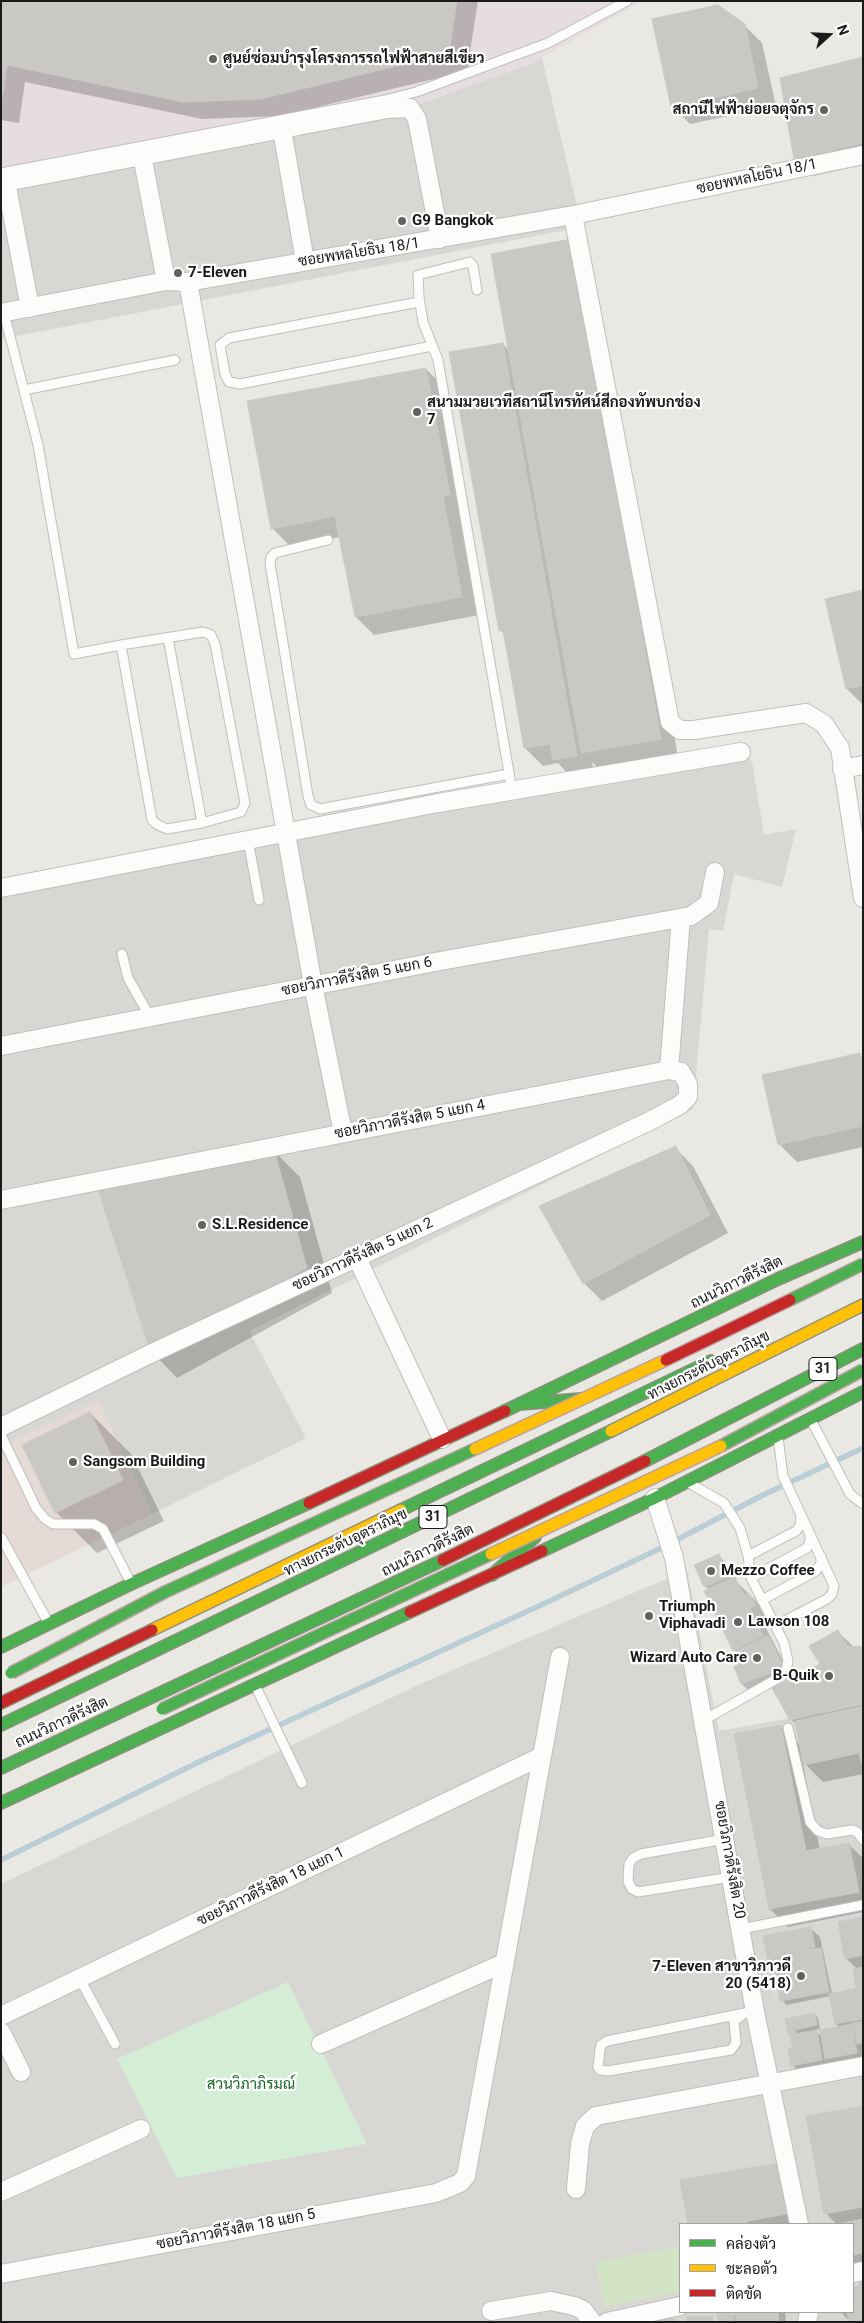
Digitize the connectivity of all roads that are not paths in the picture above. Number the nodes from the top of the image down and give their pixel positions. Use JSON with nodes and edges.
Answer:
{"nodes":[{"id":1,"x":627,"y":1,"type":"edge"},
{"id":2,"x":282,"y":130,"type":"junction"},
{"id":3,"x":142,"y":155,"type":"junction"},
{"id":4,"x":863,"y":155,"type":"edge"},
{"id":5,"x":3,"y":179,"type":"edge"},
{"id":6,"x":573,"y":215,"type":"junction"},
{"id":7,"x":440,"y":239,"type":"junction"},
{"id":8,"x":305,"y":261,"type":"junction"},
{"id":9,"x":166,"y":281,"type":"junction"},
{"id":10,"x":188,"y":282,"type":"junction"},
{"id":11,"x":477,"y":290,"type":"dead end"},
{"id":12,"x":419,"y":302,"type":"junction"},
{"id":13,"x":30,"y":308,"type":"junction"},
{"id":14,"x":3,"y":313,"type":"edge"},
{"id":15,"x":432,"y":346,"type":"junction"},
{"id":16,"x":175,"y":360,"type":"dead end"},
{"id":17,"x":24,"y":390,"type":"junction"},
{"id":18,"x":328,"y":540,"type":"dead end"},
{"id":19,"x":168,"y":638,"type":"junction"},
{"id":20,"x":120,"y":644,"type":"junction"},
{"id":21,"x":741,"y":752,"type":"dead end"},
{"id":22,"x":863,"y":765,"type":"edge"},
{"id":23,"x":842,"y":769,"type":"junction"},
{"id":24,"x":511,"y":782,"type":"junction"},
{"id":25,"x":202,"y":823,"type":"junction"},
{"id":26,"x":287,"y":833,"type":"junction"},
{"id":27,"x":248,"y":840,"type":"junction"},
{"id":28,"x":715,"y":872,"type":"dead end"},
{"id":29,"x":1,"y":888,"type":"edge"},
{"id":30,"x":863,"y":898,"type":"edge"},
{"id":31,"x":259,"y":900,"type":"dead end"},
{"id":32,"x":681,"y":918,"type":"junction"},
{"id":33,"x":122,"y":954,"type":"dead end"},
{"id":34,"x":313,"y":985,"type":"junction"},
{"id":35,"x":150,"y":1017,"type":"junction"},
{"id":36,"x":1,"y":1046,"type":"edge"},
{"id":37,"x":669,"y":1070,"type":"junction"},
{"id":38,"x":343,"y":1133,"type":"junction"},
{"id":39,"x":1,"y":1200,"type":"edge"},
{"id":40,"x":863,"y":1242,"type":"edge"},
{"id":41,"x":357,"y":1258,"type":"junction"},
{"id":42,"x":863,"y":1264,"type":"edge"},
{"id":43,"x":863,"y":1305,"type":"edge"},
{"id":44,"x":863,"y":1343,"type":"edge"},
{"id":45,"x":863,"y":1348,"type":"edge"},
{"id":46,"x":722,"y":1355,"type":"dead end"},
{"id":47,"x":863,"y":1370,"type":"edge"},
{"id":48,"x":863,"y":1392,"type":"edge"},
{"id":49,"x":644,"y":1394,"type":"junction"},
{"id":50,"x":520,"y":1404,"type":"junction"},
{"id":51,"x":810,"y":1419,"type":"junction"},
{"id":52,"x":1,"y":1426,"type":"edge"},
{"id":53,"x":1,"y":1435,"type":"edge"},
{"id":54,"x":778,"y":1436,"type":"junction"},
{"id":55,"x":442,"y":1439,"type":"junction"},
{"id":56,"x":686,"y":1482,"type":"junction"},
{"id":57,"x":587,"y":1491,"type":"junction"},
{"id":58,"x":654,"y":1498,"type":"junction"},
{"id":59,"x":863,"y":1504,"type":"edge"},
{"id":60,"x":801,"y":1515,"type":"junction"},
{"id":61,"x":810,"y":1534,"type":"junction"},
{"id":62,"x":1,"y":1537,"type":"edge"},
{"id":63,"x":748,"y":1556,"type":"junction"},
{"id":64,"x":821,"y":1556,"type":"junction"},
{"id":65,"x":492,"y":1575,"type":"junction"},
{"id":66,"x":751,"y":1578,"type":"junction"},
{"id":67,"x":131,"y":1584,"type":"junction"},
{"id":68,"x":762,"y":1600,"type":"junction"},
{"id":69,"x":49,"y":1624,"type":"junction"},
{"id":70,"x":775,"y":1626,"type":"junction"},
{"id":71,"x":1,"y":1647,"type":"edge"},
{"id":72,"x":560,"y":1658,"type":"dead end"},
{"id":73,"x":6,"y":1675,"type":"edge"},
{"id":74,"x":255,"y":1685,"type":"junction"},
{"id":75,"x":1,"y":1703,"type":"edge"},
{"id":76,"x":158,"y":1711,"type":"dead end"},
{"id":77,"x":704,"y":1720,"type":"junction"},
{"id":78,"x":1,"y":1725,"type":"edge"},
{"id":79,"x":788,"y":1728,"type":"dead end"},
{"id":80,"x":540,"y":1757,"type":"junction"},
{"id":81,"x":1,"y":1760,"type":"edge"},
{"id":82,"x":1,"y":1768,"type":"edge"},
{"id":83,"x":302,"y":1783,"type":"dead end"},
{"id":84,"x":1,"y":1803,"type":"edge"},
{"id":85,"x":725,"y":1840,"type":"junction"},
{"id":86,"x":863,"y":1840,"type":"edge"},
{"id":87,"x":732,"y":1877,"type":"junction"},
{"id":88,"x":863,"y":1905,"type":"edge"},
{"id":89,"x":741,"y":1930,"type":"junction"},
{"id":90,"x":504,"y":1964,"type":"junction"},
{"id":91,"x":80,"y":1979,"type":"junction"},
{"id":92,"x":750,"y":2012,"type":"junction"},
{"id":93,"x":1,"y":2016,"type":"edge"},
{"id":94,"x":1,"y":2032,"type":"edge"},
{"id":95,"x":115,"y":2044,"type":"dead end"},
{"id":96,"x":321,"y":2044,"type":"dead end"},
{"id":97,"x":863,"y":2066,"type":"edge"},
{"id":98,"x":21,"y":2072,"type":"dead end"},
{"id":99,"x":770,"y":2083,"type":"junction"},
{"id":100,"x":142,"y":2129,"type":"dead end"},
{"id":101,"x":576,"y":2189,"type":"dead end"},
{"id":102,"x":1,"y":2192,"type":"edge"},
{"id":103,"x":799,"y":2223,"type":"edge"},
{"id":104,"x":1,"y":2274,"type":"edge"},
{"id":105,"x":679,"y":2306,"type":"edge"},
{"id":106,"x":491,"y":2311,"type":"dead end"},
{"id":107,"x":592,"y":2322,"type":"edge"},
{"id":108,"x":607,"y":2322,"type":"edge"}],
"edges":[{"from":1,"to":5,"type":"lane"},
{"from":2,"to":3,"type":"street"},
{"from":2,"to":7,"type":"street"},
{"from":2,"to":8,"type":"street"},
{"from":3,"to":5,"type":"street"},
{"from":3,"to":9,"type":"street"},
{"from":4,"to":6,"type":"street","name":"ซอยพหลโยธิน 18/1"},
{"from":5,"to":13,"type":"street"},
{"from":6,"to":7,"type":"street","name":"ซอยพหลโยธิน 18/1"},
{"from":6,"to":23,"type":"street"},
{"from":7,"to":8,"type":"street","name":"ซอยพหลโยธิน 18/1"},
{"from":8,"to":10,"type":"street","name":"ซอยพหลโยธิน 18/1"},
{"from":9,"to":10,"type":"street","name":"ซอยพหลโยธิน 18/1"},
{"from":9,"to":13,"type":"street","name":"ซอยพหลโยธิน 18/1"},
{"from":10,"to":26,"type":"street"},
{"from":11,"to":12,"type":"lane"},
{"from":12,"to":15,"type":"lane"},
{"from":12,"to":15,"type":"lane"},
{"from":13,"to":14,"type":"street","name":"ซอยพหลโยธิน 18/1"},
{"from":14,"to":17,"type":"lane"},
{"from":15,"to":24,"type":"lane"},
{"from":16,"to":17,"type":"lane"},
{"from":17,"to":20,"type":"lane"},
{"from":18,"to":24,"type":"lane"},
{"from":19,"to":20,"type":"lane"},
{"from":19,"to":25,"type":"lane"},
{"from":19,"to":25,"type":"lane"},
{"from":20,"to":25,"type":"lane"},
{"from":21,"to":24,"type":"street"},
{"from":22,"to":23,"type":"street"},
{"from":23,"to":30,"type":"street"},
{"from":24,"to":26,"type":"street"},
{"from":26,"to":27,"type":"street"},
{"from":26,"to":34,"type":"street"},
{"from":27,"to":29,"type":"street"},
{"from":27,"to":31,"type":"lane"},
{"from":28,"to":32,"type":"street","name":"ซอยวิภาวดีรังสิต 5 แยก 6"},
{"from":32,"to":34,"type":"street","name":"ซอยวิภาวดีรังสิต 5 แยก 6"},
{"from":32,"to":37,"type":"street"},
{"from":33,"to":35,"type":"lane"},
{"from":34,"to":35,"type":"street","name":"ซอยวิภาวดีรังสิต 5 แยก 6"},
{"from":34,"to":38,"type":"street"},
{"from":35,"to":36,"type":"street","name":"ซอยวิภาวดีรังสิต 5 แยก 6"},
{"from":37,"to":38,"type":"street","name":"ซอยวิภาวดีรังสิต 5 แยก 4"},
{"from":37,"to":41,"type":"street","name":"ซอยวิภาวดีรังสิต 5 แยก 2"},
{"from":38,"to":39,"type":"street","name":"ซอยวิภาวดีรังสิต 5 แยก 4"},
{"from":40,"to":50,"type":"main road","name":"ถนนวิภาวดีรังสิต"},
{"from":41,"to":52,"type":"street","name":"ซอยวิภาวดีรังสิต 5 แยก 2"},
{"from":41,"to":55,"type":"street"},
{"from":42,"to":73,"type":"main road","bridge":true},
{"from":43,"to":78,"type":"main road","name":"ทางยกระดับอุตราภิมุข","number":"31"},
{"from":44,"to":81,"type":"main road","number":"31"},
{"from":45,"to":57,"type":"main road","name":"ถนนวิภาวดีรังสิต","number":"31"},
{"from":46,"to":49,"type":"main road","number":"31"},
{"from":47,"to":76,"type":"main road","bridge":true},
{"from":48,"to":51,"type":"main road","number":"31"},
{"from":49,"to":50,"type":"main road"},
{"from":49,"to":75,"type":"main road","number":"31"},
{"from":50,"to":55,"type":"main road","name":"ถนนวิภาวดีรังสิต"},
{"from":51,"to":54,"type":"main road","number":"31"},
{"from":51,"to":59,"type":"lane"},
{"from":53,"to":67,"type":"lane"},
{"from":54,"to":56,"type":"main road","number":"31"},
{"from":54,"to":60,"type":"lane"},
{"from":55,"to":67,"type":"main road","name":"ถนนวิภาวดีรังสิต"},
{"from":56,"to":58,"type":"main road","number":"31"},
{"from":56,"to":63,"type":"lane"},
{"from":57,"to":65,"type":"main road"},
{"from":57,"to":82,"type":"main road","name":"ถนนวิภาวดีรังสิต","number":"31"},
{"from":58,"to":65,"type":"main road","number":"31"},
{"from":58,"to":77,"type":"street","name":"ซอยวิภาวดีรังสิต 20"},
{"from":60,"to":61,"type":"lane"},
{"from":60,"to":63,"type":"lane"},
{"from":61,"to":64,"type":"lane"},
{"from":61,"to":66,"type":"lane"},
{"from":62,"to":69,"type":"lane"},
{"from":63,"to":66,"type":"lane"},
{"from":64,"to":68,"type":"lane"},
{"from":64,"to":70,"type":"lane"},
{"from":65,"to":74,"type":"main road","number":"31"},
{"from":66,"to":68,"type":"lane"},
{"from":67,"to":69,"type":"main road","name":"ถนนวิภาวดีรังสิต"},
{"from":68,"to":70,"type":"lane"},
{"from":69,"to":71,"type":"main road","name":"ถนนวิภาวดีรังสิต"},
{"from":70,"to":77,"type":"lane"},
{"from":72,"to":80,"type":"street"},
{"from":74,"to":83,"type":"lane"},
{"from":74,"to":84,"type":"main road","number":"31"},
{"from":77,"to":85,"type":"street","name":"ซอยวิภาวดีรังสิต 20"},
{"from":79,"to":86,"type":"lane"},
{"from":80,"to":90,"type":"street"},
{"from":80,"to":91,"type":"street","name":"ซอยวิภาวดีรังสิต 18 แยก 1"},
{"from":85,"to":87,"type":"street","name":"ซอยวิภาวดีรังสิต 20"},
{"from":85,"to":87,"type":"lane"},
{"from":87,"to":89,"type":"street","name":"ซอยวิภาวดีรังสิต 20"},
{"from":88,"to":89,"type":"lane"},
{"from":89,"to":92,"type":"street","name":"ซอยวิภาวดีรังสิต 20"},
{"from":90,"to":96,"type":"street"},
{"from":90,"to":104,"type":"street","name":"ซอยวิภาวดีรังสิต 18 แยก 5"},
{"from":91,"to":93,"type":"street","name":"ซอยวิภาวดีรังสิต 18 แยก 1"},
{"from":91,"to":95,"type":"lane"},
{"from":92,"to":92,"type":"lane"},
{"from":92,"to":99,"type":"street","name":"ซอยวิภาวดีรังสิต 20"},
{"from":94,"to":98,"type":"street"},
{"from":97,"to":99,"type":"street"},
{"from":99,"to":101,"type":"street"},
{"from":99,"to":103,"type":"street","name":"ซอยวิภาวดีรังสิต 20"},
{"from":100,"to":102,"type":"street"},
{"from":105,"to":108,"type":"street"},
{"from":106,"to":107,"type":"street"}]}
